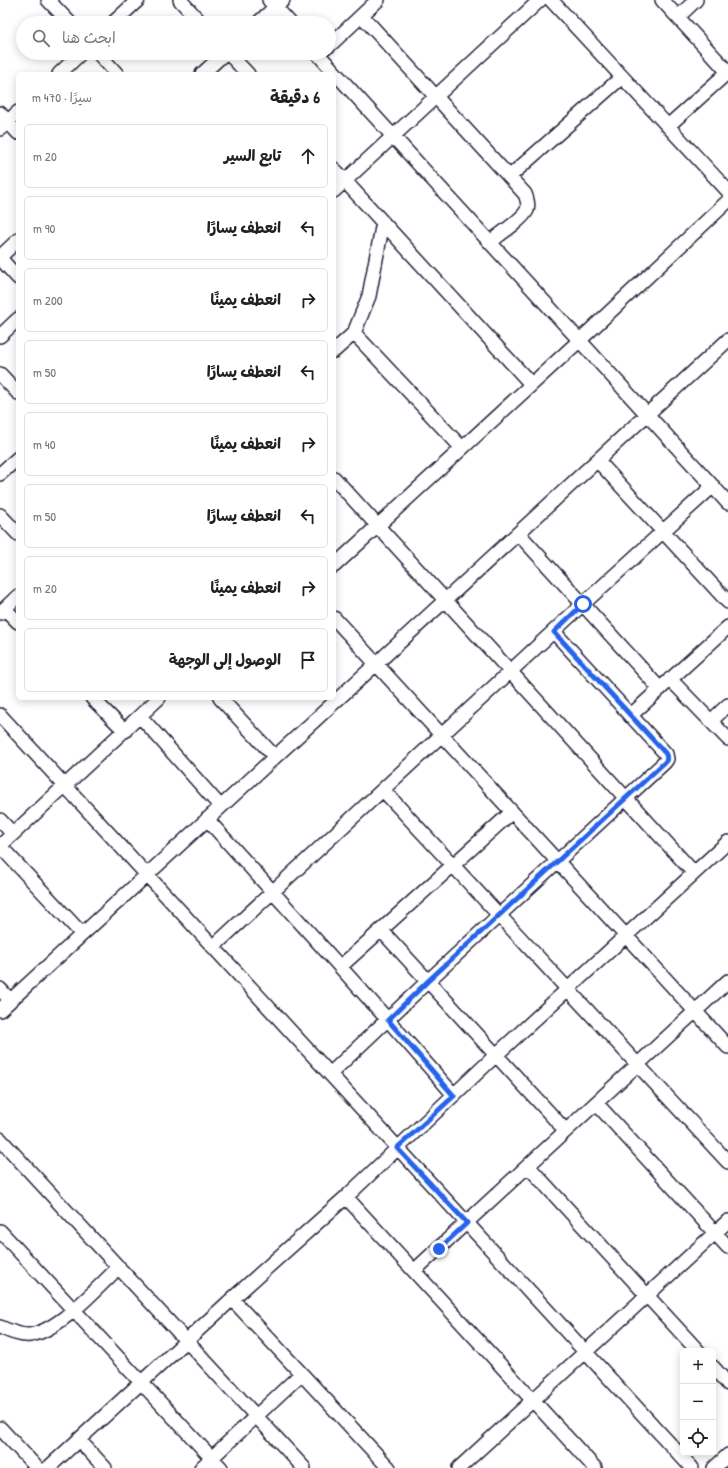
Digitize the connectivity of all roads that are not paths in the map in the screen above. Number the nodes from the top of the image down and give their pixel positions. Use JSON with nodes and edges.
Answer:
{"nodes":[{"id":1,"x":48,"y":0,"type":"edge"},
{"id":2,"x":138,"y":0,"type":"edge"},
{"id":3,"x":180,"y":0,"type":"edge"},
{"id":4,"x":378,"y":0,"type":"edge"},
{"id":5,"x":540,"y":0,"type":"edge"},
{"id":6,"x":551,"y":0,"type":"edge"},
{"id":7,"x":662,"y":0,"type":"edge"},
{"id":8,"x":696,"y":0,"type":"edge"},
{"id":9,"x":276,"y":2,"type":"edge"},
{"id":10,"x":63,"y":16,"type":"edge"},
{"id":11,"x":121,"y":16,"type":"edge"},
{"id":12,"x":195,"y":16,"type":"edge"},
{"id":13,"x":264,"y":16,"type":"edge"},
{"id":14,"x":285,"y":16,"type":"edge"},
{"id":15,"x":362,"y":16,"type":"junction"},
{"id":16,"x":678,"y":17,"type":"junction"},
{"id":17,"x":336,"y":40,"type":"edge"},
{"id":18,"x":74,"y":60,"type":"edge"},
{"id":19,"x":104,"y":60,"type":"edge"},
{"id":20,"x":217,"y":60,"type":"edge"},
{"id":21,"x":235,"y":60,"type":"edge"},
{"id":22,"x":324,"y":60,"type":"edge"},
{"id":23,"x":61,"y":72,"type":"edge"},
{"id":24,"x":115,"y":72,"type":"edge"},
{"id":25,"x":204,"y":72,"type":"edge"},
{"id":26,"x":246,"y":72,"type":"edge"},
{"id":27,"x":335,"y":72,"type":"edge"},
{"id":28,"x":728,"y":72,"type":"edge"},
{"id":29,"x":336,"y":73,"type":"edge"},
{"id":30,"x":622,"y":76,"type":"junction"},
{"id":31,"x":435,"y":97,"type":"junction"},
{"id":32,"x":16,"y":113,"type":"edge"},
{"id":33,"x":3,"y":121,"type":"edge"},
{"id":34,"x":668,"y":126,"type":"junction"},
{"id":35,"x":16,"y":131,"type":"edge"},
{"id":36,"x":393,"y":137,"type":"junction"},
{"id":37,"x":336,"y":171,"type":"edge"},
{"id":38,"x":509,"y":178,"type":"junction"},
{"id":39,"x":345,"y":181,"type":"junction"},
{"id":40,"x":336,"y":189,"type":"edge"},
{"id":41,"x":728,"y":191,"type":"edge"},
{"id":42,"x":728,"y":201,"type":"edge"},
{"id":43,"x":383,"y":222,"type":"junction"},
{"id":44,"x":16,"y":242,"type":"edge"},
{"id":45,"x":490,"y":242,"type":"junction"},
{"id":46,"x":0,"y":257,"type":"edge"},
{"id":47,"x":16,"y":276,"type":"edge"},
{"id":48,"x":16,"y":321,"type":"edge"},
{"id":49,"x":354,"y":333,"type":"junction"},
{"id":50,"x":0,"y":336,"type":"edge"},
{"id":51,"x":580,"y":340,"type":"junction"},
{"id":52,"x":728,"y":340,"type":"edge"},
{"id":53,"x":336,"y":349,"type":"edge"},
{"id":54,"x":0,"y":374,"type":"edge"},
{"id":55,"x":531,"y":384,"type":"junction"},
{"id":56,"x":16,"y":391,"type":"edge"},
{"id":57,"x":647,"y":414,"type":"junction"},
{"id":58,"x":462,"y":448,"type":"junction"},
{"id":59,"x":16,"y":460,"type":"edge"},
{"id":60,"x":598,"y":461,"type":"junction"},
{"id":61,"x":0,"y":474,"type":"edge"},
{"id":62,"x":336,"y":480,"type":"edge"},
{"id":63,"x":713,"y":486,"type":"junction"},
{"id":64,"x":728,"y":503,"type":"edge"},
{"id":65,"x":0,"y":515,"type":"edge"},
{"id":66,"x":377,"y":526,"type":"junction"},
{"id":67,"x":16,"y":532,"type":"edge"},
{"id":68,"x":663,"y":532,"type":"junction"},
{"id":69,"x":518,"y":533,"type":"junction"},
{"id":70,"x":336,"y":564,"type":"edge"},
{"id":71,"x":16,"y":598,"type":"edge"},
{"id":72,"x":445,"y":600,"type":"junction"},
{"id":73,"x":728,"y":602,"type":"edge"},
{"id":74,"x":583,"y":604,"type":"junction"},
{"id":75,"x":2,"y":611,"type":"edge"},
{"id":76,"x":336,"y":620,"type":"edge"},
{"id":77,"x":16,"y":621,"type":"edge"},
{"id":78,"x":728,"y":628,"type":"edge"},
{"id":79,"x":554,"y":632,"type":"junction"},
{"id":80,"x":376,"y":663,"type":"junction"},
{"id":81,"x":510,"y":672,"type":"junction"},
{"id":82,"x":670,"y":679,"type":"junction"},
{"id":83,"x":660,"y":689,"type":"junction"},
{"id":84,"x":94,"y":700,"type":"edge"},
{"id":85,"x":157,"y":700,"type":"edge"},
{"id":86,"x":222,"y":700,"type":"edge"},
{"id":87,"x":728,"y":705,"type":"edge"},
{"id":88,"x":0,"y":715,"type":"edge"},
{"id":89,"x":140,"y":716,"type":"junction"},
{"id":90,"x":630,"y":716,"type":"junction"},
{"id":91,"x":711,"y":720,"type":"junction"},
{"id":92,"x":124,"y":731,"type":"junction"},
{"id":93,"x":442,"y":735,"type":"junction"},
{"id":94,"x":728,"y":739,"type":"edge"},
{"id":95,"x":275,"y":757,"type":"junction"},
{"id":96,"x":65,"y":786,"type":"junction"},
{"id":97,"x":383,"y":790,"type":"junction"},
{"id":98,"x":626,"y":798,"type":"junction"},
{"id":99,"x":220,"y":806,"type":"junction"},
{"id":100,"x":512,"y":812,"type":"junction"},
{"id":101,"x":207,"y":819,"type":"junction"},
{"id":102,"x":0,"y":820,"type":"edge"},
{"id":103,"x":13,"y":834,"type":"junction"},
{"id":104,"x":0,"y":846,"type":"edge"},
{"id":105,"x":727,"y":846,"type":"edge"},
{"id":106,"x":557,"y":861,"type":"junction"},
{"id":107,"x":454,"y":866,"type":"junction"},
{"id":108,"x":694,"y":873,"type":"junction"},
{"id":109,"x":147,"y":875,"type":"junction"},
{"id":110,"x":273,"y":892,"type":"junction"},
{"id":111,"x":499,"y":915,"type":"junction"},
{"id":112,"x":381,"y":930,"type":"junction"},
{"id":113,"x":82,"y":934,"type":"junction"},
{"id":114,"x":626,"y":936,"type":"junction"},
{"id":115,"x":213,"y":947,"type":"junction"},
{"id":116,"x":340,"y":967,"type":"junction"},
{"id":117,"x":428,"y":981,"type":"junction"},
{"id":118,"x":728,"y":981,"type":"edge"},
{"id":119,"x":0,"y":989,"type":"edge"},
{"id":120,"x":568,"y":989,"type":"junction"},
{"id":121,"x":10,"y":1000,"type":"junction"},
{"id":122,"x":0,"y":1010,"type":"edge"},
{"id":123,"x":695,"y":1011,"type":"junction"},
{"id":124,"x":388,"y":1020,"type":"junction"},
{"id":125,"x":728,"y":1047,"type":"edge"},
{"id":126,"x":496,"y":1055,"type":"junction"},
{"id":127,"x":638,"y":1065,"type":"junction"},
{"id":128,"x":330,"y":1074,"type":"junction"},
{"id":129,"x":454,"y":1096,"type":"junction"},
{"id":130,"x":596,"y":1103,"type":"junction"},
{"id":131,"x":565,"y":1130,"type":"junction"},
{"id":132,"x":0,"y":1139,"type":"edge"},
{"id":133,"x":397,"y":1148,"type":"junction"},
{"id":134,"x":728,"y":1162,"type":"edge"},
{"id":135,"x":528,"y":1166,"type":"junction"},
{"id":136,"x":346,"y":1197,"type":"junction"},
{"id":137,"x":728,"y":1221,"type":"edge"},
{"id":138,"x":467,"y":1223,"type":"junction"},
{"id":139,"x":0,"y":1231,"type":"edge"},
{"id":140,"x":715,"y":1233,"type":"junction"},
{"id":141,"x":728,"y":1247,"type":"edge"},
{"id":142,"x":119,"y":1267,"type":"junction"},
{"id":143,"x":414,"y":1271,"type":"junction"},
{"id":144,"x":647,"y":1295,"type":"junction"},
{"id":145,"x":232,"y":1299,"type":"junction"},
{"id":146,"x":74,"y":1310,"type":"junction"},
{"id":147,"x":0,"y":1327,"type":"edge"},
{"id":148,"x":187,"y":1341,"type":"junction"},
{"id":149,"x":695,"y":1348,"type":"edge"},
{"id":150,"x":585,"y":1352,"type":"junction"},
{"id":151,"x":716,"y":1370,"type":"edge"},
{"id":152,"x":301,"y":1374,"type":"junction"},
{"id":153,"x":141,"y":1383,"type":"junction"},
{"id":154,"x":728,"y":1384,"type":"edge"},
{"id":155,"x":532,"y":1400,"type":"junction"},
{"id":156,"x":256,"y":1416,"type":"junction"},
{"id":157,"x":0,"y":1428,"type":"edge"},
{"id":158,"x":79,"y":1440,"type":"junction"},
{"id":159,"x":728,"y":1455,"type":"edge"},
{"id":160,"x":212,"y":1458,"type":"junction"},
{"id":161,"x":36,"y":1468,"type":"edge"},
{"id":162,"x":48,"y":1468,"type":"edge"},
{"id":163,"x":105,"y":1468,"type":"edge"},
{"id":164,"x":201,"y":1468,"type":"edge"},
{"id":165,"x":221,"y":1468,"type":"edge"},
{"id":166,"x":304,"y":1468,"type":"edge"},
{"id":167,"x":390,"y":1468,"type":"edge"},
{"id":168,"x":459,"y":1468,"type":"edge"},
{"id":169,"x":595,"y":1468,"type":"edge"},
{"id":170,"x":692,"y":1468,"type":"edge"},
{"id":171,"x":714,"y":1468,"type":"edge"}],
"edges":[{"from":1,"to":10,"type":"street"},
{"from":2,"to":11,"type":"street"},
{"from":3,"to":12,"type":"street"},
{"from":4,"to":15,"type":"street"},
{"from":5,"to":31,"type":"street"},
{"from":6,"to":30,"type":"street"},
{"from":7,"to":16,"type":"street"},
{"from":8,"to":16,"type":"street"},
{"from":9,"to":13,"type":"street"},
{"from":9,"to":14,"type":"street"},
{"from":15,"to":17,"type":"street"},
{"from":15,"to":31,"type":"street"},
{"from":16,"to":28,"type":"street"},
{"from":18,"to":23,"type":"street"},
{"from":19,"to":24,"type":"street"},
{"from":20,"to":25,"type":"street"},
{"from":21,"to":26,"type":"street"},
{"from":22,"to":27,"type":"street"},
{"from":28,"to":34,"type":"street"},
{"from":29,"to":36,"type":"street"},
{"from":30,"to":34,"type":"street"},
{"from":30,"to":38,"type":"street"},
{"from":31,"to":36,"type":"street"},
{"from":31,"to":38,"type":"street"},
{"from":32,"to":33,"type":"street"},
{"from":33,"to":35,"type":"street"},
{"from":34,"to":41,"type":"street"},
{"from":36,"to":39,"type":"street"},
{"from":36,"to":45,"type":"street"},
{"from":37,"to":39,"type":"street"},
{"from":38,"to":45,"type":"street"},
{"from":39,"to":40,"type":"street"},
{"from":39,"to":43,"type":"street"},
{"from":42,"to":51,"type":"street"},
{"from":43,"to":49,"type":"street"},
{"from":43,"to":55,"type":"street"},
{"from":44,"to":46,"type":"street"},
{"from":45,"to":51,"type":"street"},
{"from":46,"to":47,"type":"street"},
{"from":48,"to":50,"type":"street"},
{"from":49,"to":53,"type":"street"},
{"from":49,"to":58,"type":"street"},
{"from":51,"to":55,"type":"street"},
{"from":51,"to":57,"type":"street"},
{"from":52,"to":57,"type":"street"},
{"from":54,"to":56,"type":"street"},
{"from":55,"to":58,"type":"street"},
{"from":57,"to":60,"type":"street"},
{"from":57,"to":63,"type":"street"},
{"from":58,"to":66,"type":"street"},
{"from":59,"to":61,"type":"street"},
{"from":60,"to":68,"type":"street"},
{"from":60,"to":69,"type":"street"},
{"from":62,"to":66,"type":"street"},
{"from":63,"to":64,"type":"street"},
{"from":63,"to":68,"type":"street"},
{"from":65,"to":67,"type":"street"},
{"from":66,"to":70,"type":"street"},
{"from":66,"to":72,"type":"street"},
{"from":68,"to":73,"type":"street"},
{"from":68,"to":74,"type":"street"},
{"from":69,"to":72,"type":"street"},
{"from":69,"to":74,"type":"street"},
{"from":71,"to":75,"type":"street"},
{"from":72,"to":80,"type":"street"},
{"from":72,"to":81,"type":"street"},
{"from":74,"to":79,"type":"street"},
{"from":74,"to":83,"type":"street"},
{"from":75,"to":77,"type":"street"},
{"from":76,"to":80,"type":"street"},
{"from":78,"to":82,"type":"street"},
{"from":79,"to":81,"type":"street"},
{"from":79,"to":90,"type":"street"},
{"from":80,"to":93,"type":"street"},
{"from":80,"to":95,"type":"street"},
{"from":81,"to":93,"type":"street"},
{"from":81,"to":98,"type":"street"},
{"from":82,"to":83,"type":"street"},
{"from":82,"to":91,"type":"street"},
{"from":83,"to":90,"type":"street"},
{"from":84,"to":92,"type":"street"},
{"from":85,"to":89,"type":"street"},
{"from":86,"to":95,"type":"street"},
{"from":87,"to":91,"type":"street"},
{"from":88,"to":96,"type":"street"},
{"from":89,"to":92,"type":"street"},
{"from":89,"to":99,"type":"street"},
{"from":90,"to":98,"type":"street"},
{"from":91,"to":94,"type":"street"},
{"from":92,"to":96,"type":"street"},
{"from":93,"to":97,"type":"street"},
{"from":93,"to":100,"type":"street"},
{"from":95,"to":99,"type":"street"},
{"from":96,"to":103,"type":"street"},
{"from":96,"to":109,"type":"street"},
{"from":97,"to":107,"type":"street"},
{"from":97,"to":110,"type":"street"},
{"from":98,"to":106,"type":"street"},
{"from":98,"to":108,"type":"street"},
{"from":99,"to":101,"type":"street"},
{"from":100,"to":106,"type":"street"},
{"from":100,"to":107,"type":"street"},
{"from":101,"to":109,"type":"street"},
{"from":101,"to":110,"type":"street"},
{"from":102,"to":103,"type":"street"},
{"from":103,"to":104,"type":"street"},
{"from":104,"to":113,"type":"street"},
{"from":105,"to":108,"type":"street"},
{"from":106,"to":111,"type":"street"},
{"from":106,"to":114,"type":"street"},
{"from":107,"to":111,"type":"street"},
{"from":107,"to":112,"type":"street"},
{"from":108,"to":114,"type":"street"},
{"from":109,"to":113,"type":"street"},
{"from":109,"to":115,"type":"street"},
{"from":110,"to":115,"type":"street"},
{"from":110,"to":116,"type":"street"},
{"from":111,"to":117,"type":"street"},
{"from":111,"to":120,"type":"street"},
{"from":112,"to":116,"type":"street"},
{"from":112,"to":117,"type":"street"},
{"from":113,"to":121,"type":"street"},
{"from":114,"to":120,"type":"street"},
{"from":114,"to":123,"type":"street"},
{"from":115,"to":128,"type":"street"},
{"from":116,"to":124,"type":"street"},
{"from":117,"to":124,"type":"street"},
{"from":117,"to":126,"type":"street"},
{"from":118,"to":123,"type":"street"},
{"from":119,"to":121,"type":"street"},
{"from":120,"to":126,"type":"street"},
{"from":120,"to":127,"type":"street"},
{"from":121,"to":122,"type":"street"},
{"from":123,"to":125,"type":"street"},
{"from":123,"to":127,"type":"street"},
{"from":124,"to":128,"type":"street"},
{"from":124,"to":129,"type":"street"},
{"from":126,"to":129,"type":"street"},
{"from":126,"to":131,"type":"street"},
{"from":127,"to":130,"type":"street"},
{"from":127,"to":134,"type":"street"},
{"from":128,"to":133,"type":"street"},
{"from":129,"to":133,"type":"street"},
{"from":130,"to":131,"type":"street"},
{"from":130,"to":140,"type":"street"},
{"from":131,"to":135,"type":"street"},
{"from":132,"to":142,"type":"street"},
{"from":133,"to":136,"type":"street"},
{"from":133,"to":138,"type":"street"},
{"from":135,"to":138,"type":"street"},
{"from":135,"to":144,"type":"street"},
{"from":136,"to":143,"type":"street"},
{"from":136,"to":145,"type":"street"},
{"from":137,"to":140,"type":"street"},
{"from":138,"to":143,"type":"street"},
{"from":138,"to":150,"type":"street"},
{"from":139,"to":146,"type":"street"},
{"from":140,"to":141,"type":"street"},
{"from":140,"to":144,"type":"street"},
{"from":142,"to":146,"type":"street"},
{"from":142,"to":148,"type":"street"},
{"from":143,"to":155,"type":"street"},
{"from":144,"to":149,"type":"street"},
{"from":144,"to":150,"type":"street"},
{"from":145,"to":148,"type":"street"},
{"from":145,"to":152,"type":"street"},
{"from":146,"to":147,"type":"street"},
{"from":146,"to":153,"type":"street"},
{"from":148,"to":153,"type":"street"},
{"from":148,"to":156,"type":"street"},
{"from":150,"to":155,"type":"street"},
{"from":150,"to":170,"type":"street"},
{"from":151,"to":154,"type":"street"},
{"from":152,"to":156,"type":"street"},
{"from":152,"to":167,"type":"street"},
{"from":153,"to":158,"type":"street"},
{"from":153,"to":160,"type":"street"},
{"from":155,"to":168,"type":"street"},
{"from":155,"to":169,"type":"street"},
{"from":156,"to":160,"type":"street"},
{"from":156,"to":166,"type":"street"},
{"from":157,"to":161,"type":"street"},
{"from":158,"to":162,"type":"street"},
{"from":158,"to":163,"type":"street"},
{"from":159,"to":171,"type":"street"},
{"from":160,"to":164,"type":"street"},
{"from":160,"to":165,"type":"street"}]}
